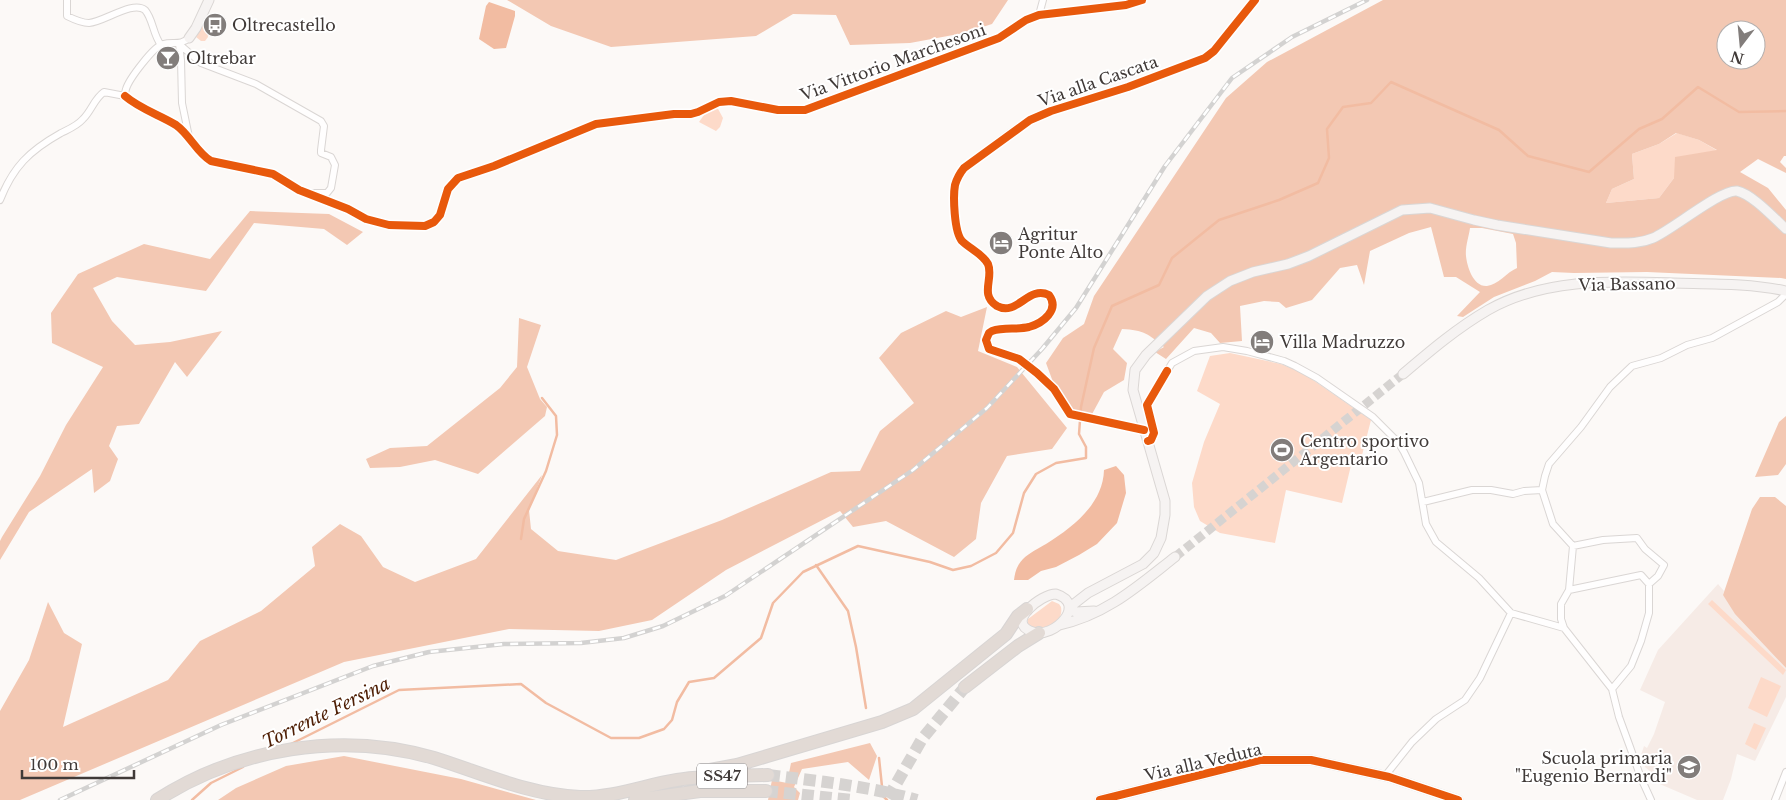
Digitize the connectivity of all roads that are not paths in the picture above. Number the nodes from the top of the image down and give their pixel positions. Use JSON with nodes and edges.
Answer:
{"nodes":[{"id":1,"x":67,"y":0,"type":"edge"},
{"id":2,"x":210,"y":0,"type":"edge"},
{"id":3,"x":1043,"y":0,"type":"edge"},
{"id":4,"x":1142,"y":0,"type":"edge"},
{"id":5,"x":1255,"y":0,"type":"edge"},
{"id":6,"x":1039,"y":15,"type":"junction"},
{"id":7,"x":189,"y":38,"type":"joint"},
{"id":8,"x":179,"y":44,"type":"junction"},
{"id":9,"x":161,"y":45,"type":"junction"},
{"id":10,"x":125,"y":96,"type":"junction"},
{"id":11,"x":189,"y":137,"type":"junction"},
{"id":12,"x":307,"y":194,"type":"junction"},
{"id":13,"x":0,"y":200,"type":"edge"},
{"id":14,"x":1786,"y":229,"type":"edge"},
{"id":15,"x":1786,"y":293,"type":"edge"},
{"id":16,"x":1023,"y":362,"type":"dead end"},
{"id":17,"x":1030,"y":367,"type":"dead end"},
{"id":18,"x":1403,"y":374,"type":"tunnel mouth"},
{"id":19,"x":1144,"y":430,"type":"junction"},
{"id":20,"x":1148,"y":441,"type":"junction"},
{"id":21,"x":1542,"y":490,"type":"junction"},
{"id":22,"x":1423,"y":502,"type":"junction"},
{"id":23,"x":1573,"y":546,"type":"junction"},
{"id":24,"x":1175,"y":557,"type":"tunnel mouth"},
{"id":25,"x":1649,"y":584,"type":"junction"},
{"id":26,"x":1569,"y":590,"type":"junction"},
{"id":27,"x":1088,"y":593,"type":"junction"},
{"id":28,"x":1060,"y":595,"type":"junction"},
{"id":29,"x":1069,"y":608,"type":"junction"},
{"id":30,"x":1027,"y":609,"type":"junction"},
{"id":31,"x":1102,"y":610,"type":"junction"},
{"id":32,"x":1510,"y":613,"type":"junction"},
{"id":33,"x":1059,"y":625,"type":"junction"},
{"id":34,"x":1564,"y":628,"type":"junction"},
{"id":35,"x":1039,"y":633,"type":"junction"},
{"id":36,"x":965,"y":687,"type":"tunnel mouth"},
{"id":37,"x":1612,"y":689,"type":"junction"},
{"id":38,"x":1786,"y":772,"type":"edge"},
{"id":39,"x":768,"y":775,"type":"tunnel mouth"},
{"id":40,"x":1385,"y":776,"type":"junction"},
{"id":41,"x":678,"y":780,"type":"junction"},
{"id":42,"x":766,"y":791,"type":"tunnel mouth"},
{"id":43,"x":678,"y":794,"type":"junction"},
{"id":44,"x":1441,"y":796,"type":"edge"},
{"id":45,"x":158,"y":800,"type":"edge"},
{"id":46,"x":635,"y":800,"type":"edge"},
{"id":47,"x":705,"y":800,"type":"edge"},
{"id":48,"x":1100,"y":800,"type":"edge"},
{"id":49,"x":1458,"y":800,"type":"edge"},
{"id":50,"x":1652,"y":800,"type":"edge"},
{"id":51,"x":1775,"y":800,"type":"edge"}],
"edges":[{"from":1,"to":9,"type":"street"},
{"from":2,"to":7,"type":"main road"},
{"from":3,"to":6,"type":"street"},
{"from":4,"to":6,"type":"street","name":"Via Vittorio Marchesoni"},
{"from":5,"to":16,"type":"street","name":"Via alla Cascata"},
{"from":6,"to":12,"type":"street","name":"Via Vittorio Marchesoni"},
{"from":7,"to":8,"type":"street"},
{"from":8,"to":9,"type":"street"},
{"from":8,"to":11,"type":"street","name":"Via Vittorio Marchesoni"},
{"from":8,"to":12,"type":"street"},
{"from":9,"to":10,"type":"street"},
{"from":10,"to":11,"type":"street","name":"Via Vittorio Marchesoni"},
{"from":10,"to":13,"type":"street"},
{"from":11,"to":12,"type":"street","name":"Via Vittorio Marchesoni"},
{"from":14,"to":19,"type":"main road"},
{"from":15,"to":18,"type":"main road","name":"Via Bassano"},
{"from":15,"to":21,"type":"street"},
{"from":17,"to":19,"type":"street"},
{"from":19,"to":20,"type":"main road"},
{"from":20,"to":22,"type":"street"},
{"from":20,"to":27,"type":"main road"},
{"from":21,"to":22,"type":"street"},
{"from":21,"to":23,"type":"street"},
{"from":22,"to":32,"type":"street"},
{"from":23,"to":25,"type":"street"},
{"from":23,"to":26,"type":"street"},
{"from":24,"to":31,"type":"main road"},
{"from":25,"to":26,"type":"street"},
{"from":25,"to":37,"type":"street"},
{"from":26,"to":34,"type":"street"},
{"from":27,"to":28,"type":"main road"},
{"from":27,"to":29,"type":"main road"},
{"from":28,"to":29,"type":"main road"},
{"from":28,"to":30,"type":"main road"},
{"from":29,"to":31,"type":"main road"},
{"from":29,"to":33,"type":"main road"},
{"from":30,"to":35,"type":"main road"},
{"from":30,"to":41,"type":"highway"},
{"from":31,"to":33,"type":"main road"},
{"from":32,"to":34,"type":"street"},
{"from":32,"to":40,"type":"street"},
{"from":33,"to":35,"type":"main road"},
{"from":34,"to":37,"type":"street"},
{"from":35,"to":36,"type":"highway"},
{"from":37,"to":50,"type":"street"},
{"from":38,"to":51,"type":"street"},
{"from":39,"to":41,"type":"highway","number":"SS47"},
{"from":40,"to":44,"type":"main road","name":"Via alla Veduta"},
{"from":40,"to":48,"type":"main road","name":"Via alla Veduta"},
{"from":41,"to":45,"type":"highway","number":"SS47"},
{"from":42,"to":43,"type":"highway","number":"SS47"},
{"from":43,"to":46,"type":"highway","number":"SS47"},
{"from":43,"to":47,"type":"highway"},
{"from":44,"to":49,"type":"main road","name":"Via alla Veduta"}]}
